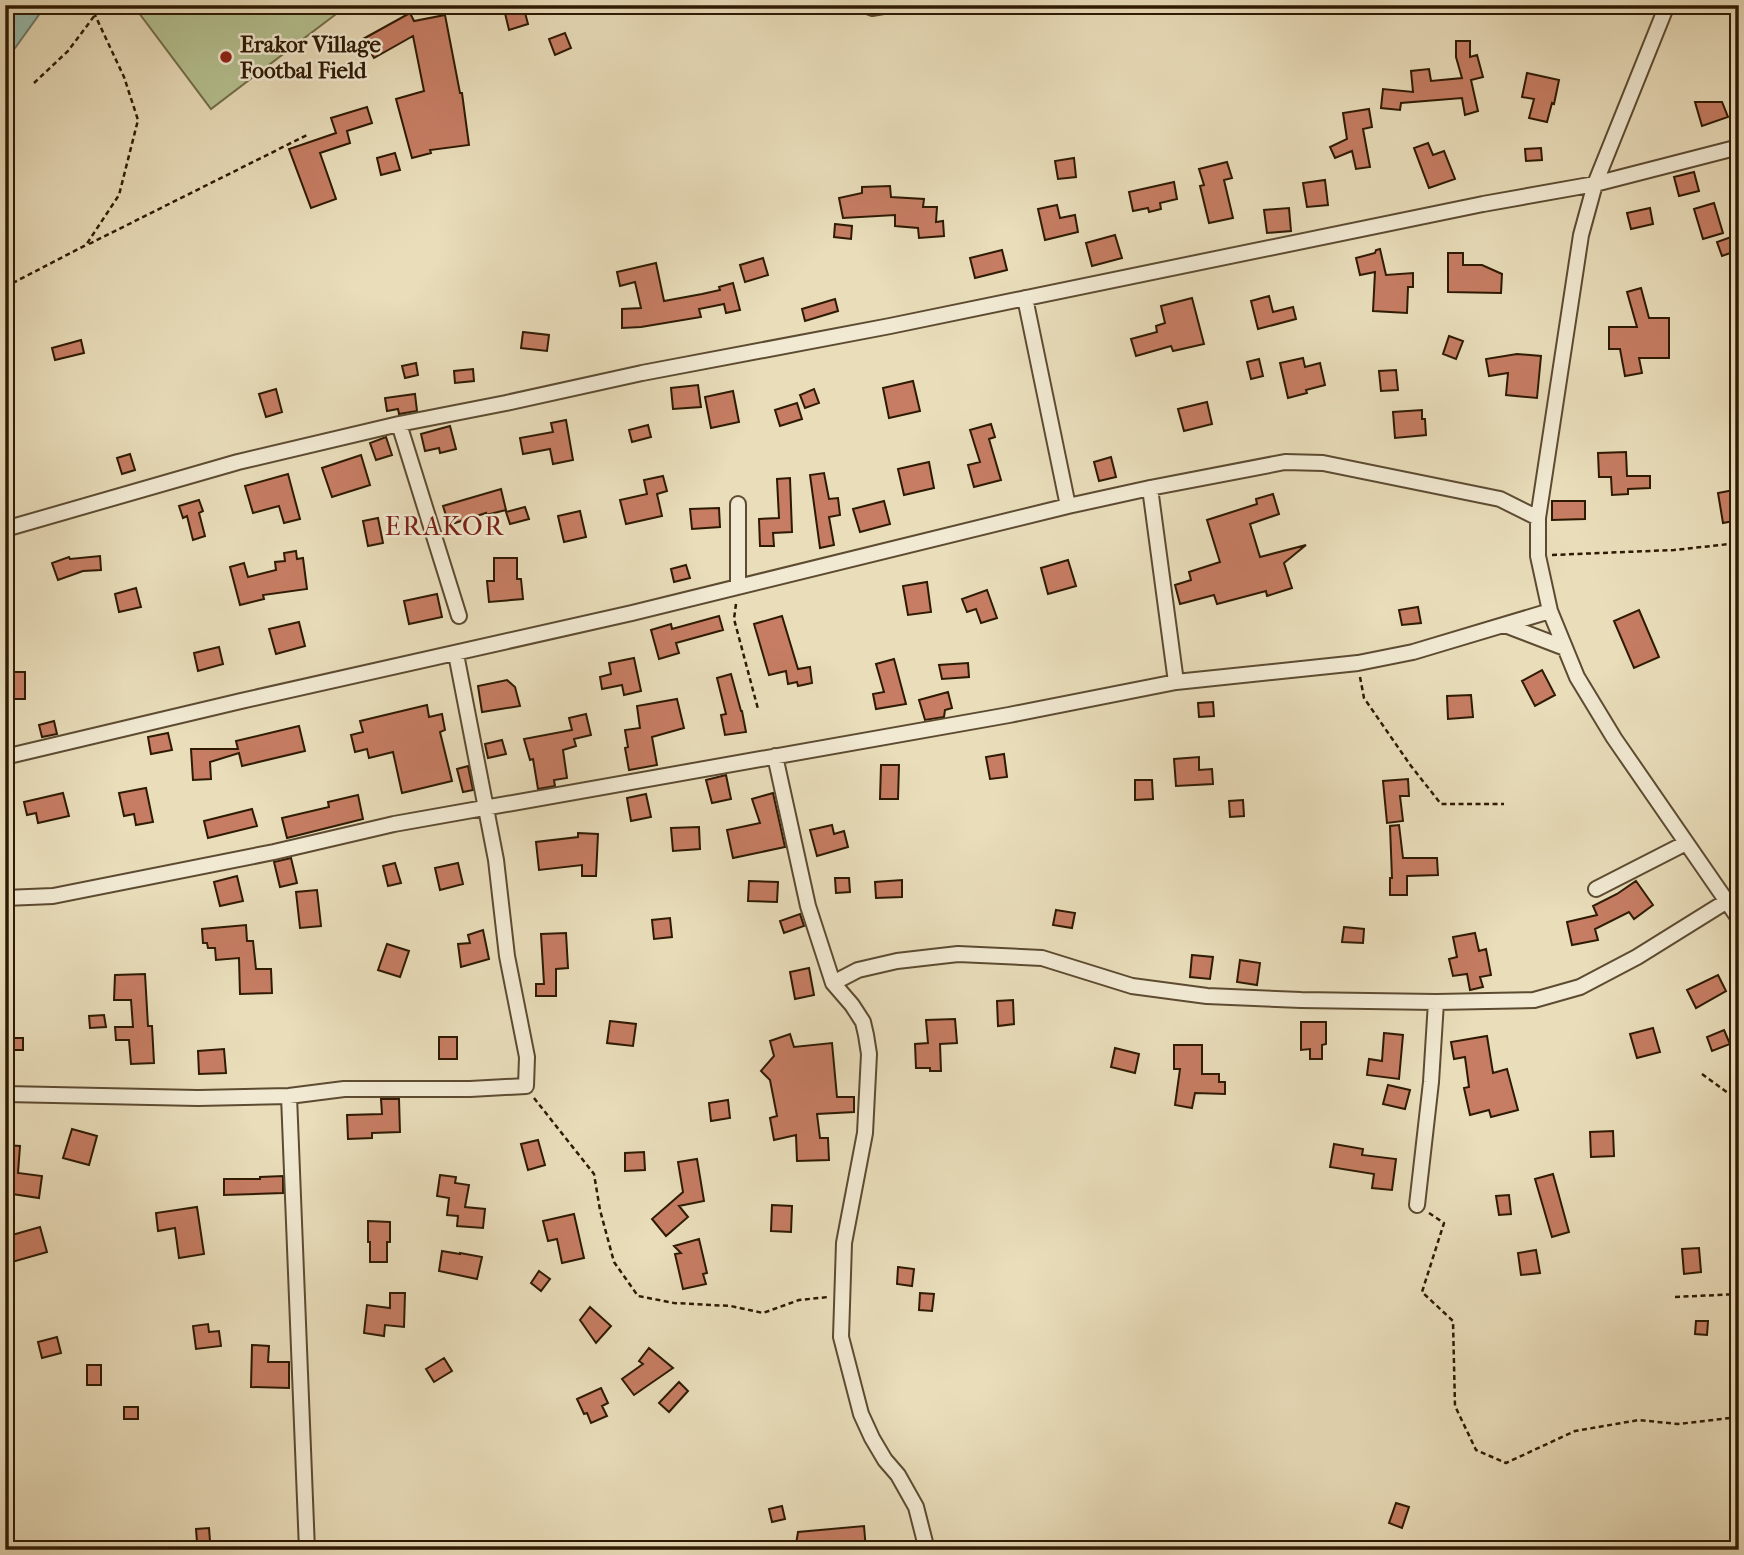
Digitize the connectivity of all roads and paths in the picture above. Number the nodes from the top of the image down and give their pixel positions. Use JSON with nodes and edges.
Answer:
{"nodes":[{"id":1,"x":99,"y":5,"type":"edge"},
{"id":2,"x":865,"y":5,"type":"edge"},
{"id":3,"x":890,"y":5,"type":"edge"},
{"id":4,"x":1667,"y":5,"type":"edge"},
{"id":5,"x":95,"y":15,"type":"junction"},
{"id":6,"x":34,"y":83,"type":"dead end"},
{"id":7,"x":309,"y":135,"type":"dead end"},
{"id":8,"x":1739,"y":147,"type":"edge"},
{"id":9,"x":1595,"y":184,"type":"junction"},
{"id":10,"x":86,"y":245,"type":"junction"},
{"id":11,"x":5,"y":287,"type":"edge"},
{"id":12,"x":1025,"y":298,"type":"junction"},
{"id":13,"x":399,"y":424,"type":"junction"},
{"id":14,"x":1150,"y":488,"type":"junction"},
{"id":15,"x":738,"y":505,"type":"dead end"},
{"id":16,"x":1068,"y":506,"type":"junction"},
{"id":17,"x":1538,"y":518,"type":"junction"},
{"id":18,"x":5,"y":529,"type":"edge"},
{"id":19,"x":1739,"y":543,"type":"edge"},
{"id":20,"x":1538,"y":556,"type":"junction"},
{"id":21,"x":738,"y":587,"type":"junction"},
{"id":22,"x":1550,"y":611,"type":"junction"},
{"id":23,"x":459,"y":616,"type":"dead end"},
{"id":24,"x":1505,"y":625,"type":"junction"},
{"id":25,"x":1565,"y":648,"type":"junction"},
{"id":26,"x":456,"y":654,"type":"junction"},
{"id":27,"x":1358,"y":663,"type":"junction"},
{"id":28,"x":1176,"y":682,"type":"junction"},
{"id":29,"x":758,"y":709,"type":"dead end"},
{"id":30,"x":5,"y":755,"type":"edge"},
{"id":31,"x":775,"y":756,"type":"junction"},
{"id":32,"x":1504,"y":804,"type":"dead end"},
{"id":33,"x":486,"y":809,"type":"junction"},
{"id":34,"x":1686,"y":843,"type":"junction"},
{"id":35,"x":1596,"y":889,"type":"dead end"},
{"id":36,"x":5,"y":898,"type":"edge"},
{"id":37,"x":1727,"y":901,"type":"junction"},
{"id":38,"x":1739,"y":919,"type":"edge"},
{"id":39,"x":833,"y":983,"type":"junction"},
{"id":40,"x":1436,"y":1002,"type":"junction"},
{"id":41,"x":1702,"y":1074,"type":"dead end"},
{"id":42,"x":526,"y":1087,"type":"junction"},
{"id":43,"x":5,"y":1094,"type":"edge"},
{"id":44,"x":289,"y":1096,"type":"junction"},
{"id":45,"x":1739,"y":1101,"type":"edge"},
{"id":46,"x":1417,"y":1205,"type":"joint"},
{"id":47,"x":1739,"y":1294,"type":"edge"},
{"id":48,"x":841,"y":1295,"type":"junction"},
{"id":49,"x":1675,"y":1297,"type":"dead end"},
{"id":50,"x":1739,"y":1418,"type":"edge"},
{"id":51,"x":307,"y":1550,"type":"edge"},
{"id":52,"x":927,"y":1550,"type":"edge"}],
"edges":[{"from":1,"to":5,"type":"path"},
{"from":2,"to":3,"type":"street"},
{"from":4,"to":9,"type":"street"},
{"from":5,"to":6,"type":"path"},
{"from":5,"to":10,"type":"path"},
{"from":7,"to":10,"type":"path"},
{"from":8,"to":9,"type":"street"},
{"from":9,"to":12,"type":"street"},
{"from":9,"to":17,"type":"street"},
{"from":10,"to":11,"type":"path"},
{"from":12,"to":13,"type":"street"},
{"from":12,"to":16,"type":"street"},
{"from":13,"to":18,"type":"street"},
{"from":13,"to":23,"type":"street"},
{"from":14,"to":16,"type":"street"},
{"from":14,"to":17,"type":"street"},
{"from":14,"to":28,"type":"street"},
{"from":15,"to":21,"type":"street"},
{"from":16,"to":21,"type":"street"},
{"from":17,"to":20,"type":"street"},
{"from":19,"to":20,"type":"path"},
{"from":20,"to":22,"type":"street"},
{"from":21,"to":26,"type":"street"},
{"from":21,"to":29,"type":"path"},
{"from":22,"to":24,"type":"street"},
{"from":22,"to":25,"type":"street"},
{"from":24,"to":25,"type":"street"},
{"from":24,"to":27,"type":"street"},
{"from":25,"to":34,"type":"street"},
{"from":26,"to":30,"type":"street"},
{"from":26,"to":33,"type":"street"},
{"from":27,"to":28,"type":"street"},
{"from":27,"to":32,"type":"path"},
{"from":28,"to":31,"type":"street"},
{"from":31,"to":33,"type":"street"},
{"from":31,"to":39,"type":"street"},
{"from":33,"to":36,"type":"street"},
{"from":33,"to":42,"type":"street"},
{"from":34,"to":35,"type":"street"},
{"from":34,"to":37,"type":"street"},
{"from":37,"to":38,"type":"street"},
{"from":37,"to":40,"type":"street"},
{"from":39,"to":40,"type":"street"},
{"from":39,"to":48,"type":"street"},
{"from":40,"to":46,"type":"street"},
{"from":41,"to":45,"type":"path"},
{"from":42,"to":44,"type":"street"},
{"from":42,"to":48,"type":"path"},
{"from":43,"to":44,"type":"street"},
{"from":44,"to":51,"type":"street"},
{"from":46,"to":50,"type":"path"},
{"from":47,"to":49,"type":"path"},
{"from":48,"to":52,"type":"street"}]}
